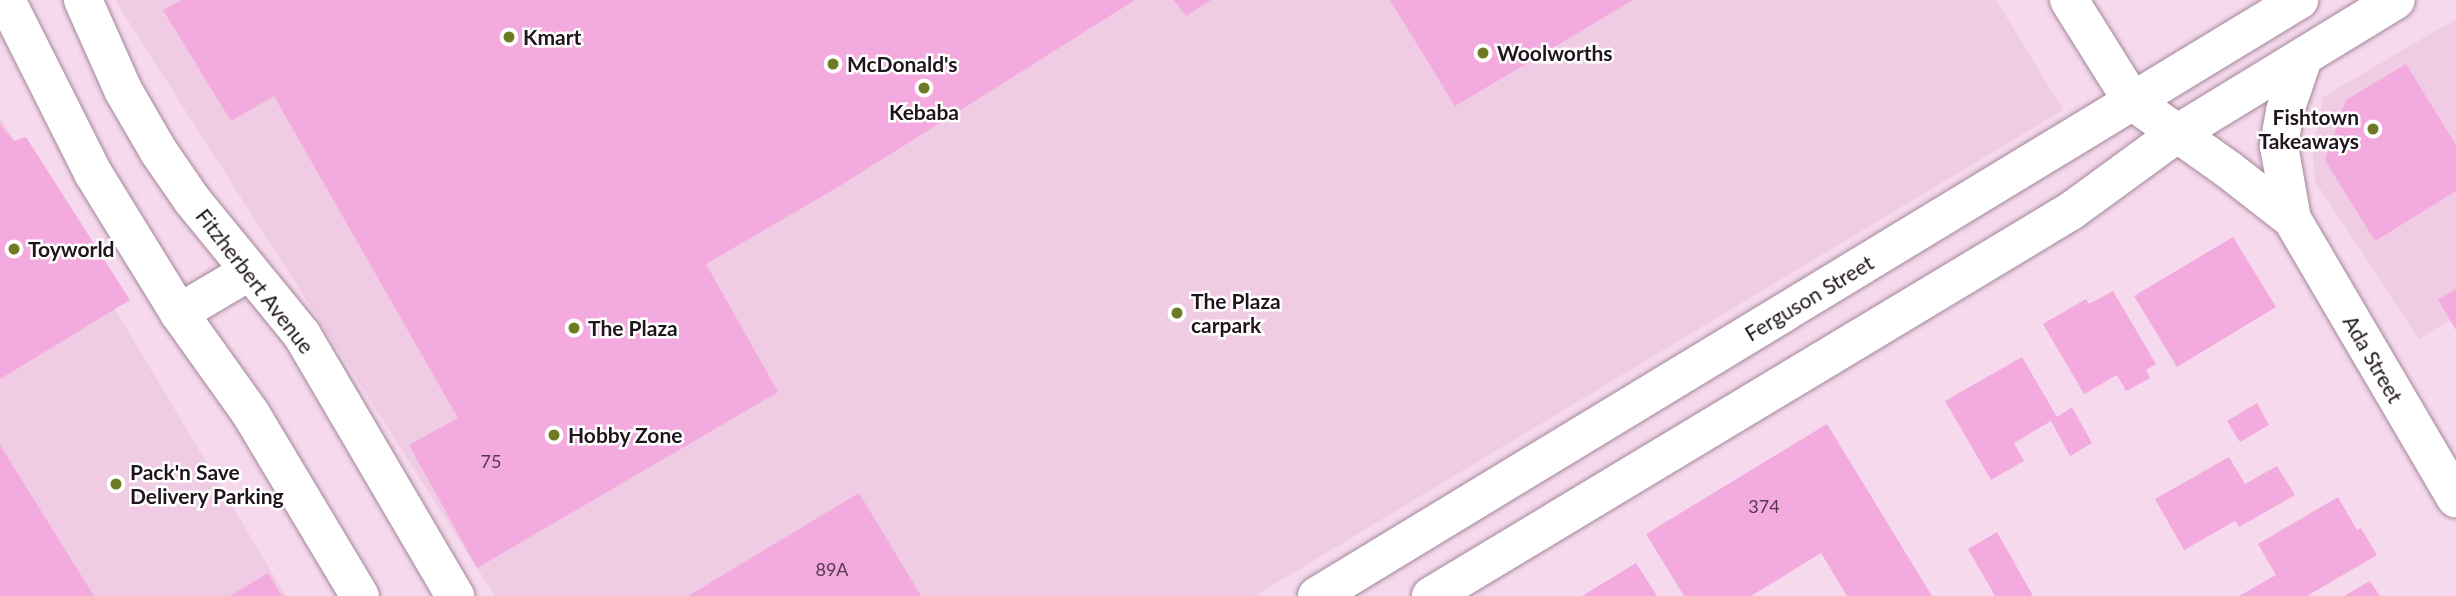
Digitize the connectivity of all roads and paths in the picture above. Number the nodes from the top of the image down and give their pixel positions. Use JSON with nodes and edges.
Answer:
{"nodes":[{"id":1,"x":6,"y":0,"type":"edge"},
{"id":2,"x":83,"y":0,"type":"edge"},
{"id":3,"x":2069,"y":0,"type":"edge"},
{"id":4,"x":2299,"y":0,"type":"edge"},
{"id":5,"x":2396,"y":0,"type":"edge"},
{"id":6,"x":2303,"y":58,"type":"junction"},
{"id":7,"x":2132,"y":101,"type":"junction"},
{"id":8,"x":2178,"y":133,"type":"junction"},
{"id":9,"x":2292,"y":219,"type":"junction"},
{"id":10,"x":250,"y":271,"type":"junction"},
{"id":11,"x":179,"y":313,"type":"junction"},
{"id":12,"x":2456,"y":498,"type":"edge"},
{"id":13,"x":360,"y":596,"type":"edge"},
{"id":14,"x":455,"y":596,"type":"edge"},
{"id":15,"x":1317,"y":596,"type":"edge"},
{"id":16,"x":1432,"y":596,"type":"edge"}],
"edges":[{"from":1,"to":11,"type":"street"},
{"from":2,"to":10,"type":"street","name":"Fitzherbert Avenue"},
{"from":3,"to":7,"type":"street"},
{"from":4,"to":7,"type":"street","name":"Ferguson Street"},
{"from":5,"to":6,"type":"street"},
{"from":6,"to":8,"type":"street"},
{"from":6,"to":9,"type":"street","name":"Ada Street"},
{"from":7,"to":8,"type":"street","name":"Ada Street"},
{"from":7,"to":15,"type":"street","name":"Ferguson Street"},
{"from":8,"to":9,"type":"street","name":"Ada Street"},
{"from":8,"to":16,"type":"street"},
{"from":9,"to":12,"type":"street","name":"Ada Street"},
{"from":10,"to":11,"type":"street"},
{"from":10,"to":14,"type":"street","name":"Fitzherbert Avenue"},
{"from":11,"to":13,"type":"street"}]}
